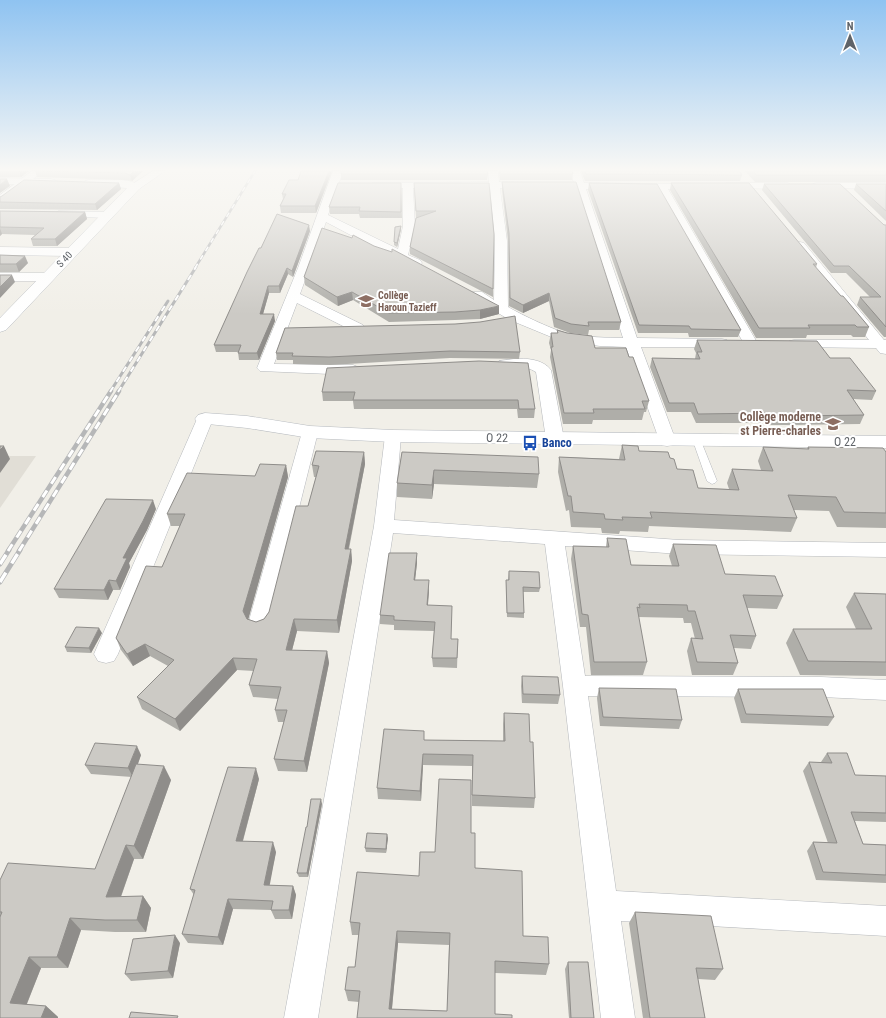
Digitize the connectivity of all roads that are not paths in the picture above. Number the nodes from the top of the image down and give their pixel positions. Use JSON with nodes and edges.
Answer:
{"nodes":[{"id":1,"x":104,"y":219,"type":"edge"},
{"id":2,"x":321,"y":219,"type":"edge"},
{"id":3,"x":327,"y":219,"type":"edge"},
{"id":4,"x":410,"y":219,"type":"edge"},
{"id":5,"x":498,"y":219,"type":"edge"},
{"id":6,"x":591,"y":219,"type":"edge"},
{"id":7,"x":679,"y":219,"type":"edge"},
{"id":8,"x":791,"y":234,"type":"edge"},
{"id":9,"x":0,"y":251,"type":"edge"},
{"id":10,"x":71,"y":252,"type":"junction"},
{"id":11,"x":402,"y":257,"type":"junction"},
{"id":12,"x":427,"y":269,"type":"edge"},
{"id":13,"x":0,"y":277,"type":"edge"},
{"id":14,"x":47,"y":277,"type":"junction"},
{"id":15,"x":465,"y":288,"type":"edge"},
{"id":16,"x":294,"y":296,"type":"junction"},
{"id":17,"x":501,"y":308,"type":"junction"},
{"id":18,"x":515,"y":318,"type":"junction"},
{"id":19,"x":3,"y":322,"type":"edge"},
{"id":20,"x":495,"y":322,"type":"edge"},
{"id":21,"x":358,"y":328,"type":"junction"},
{"id":22,"x":373,"y":328,"type":"edge"},
{"id":23,"x":327,"y":329,"type":"edge"},
{"id":24,"x":281,"y":330,"type":"junction"},
{"id":25,"x":296,"y":330,"type":"edge"},
{"id":26,"x":632,"y":342,"type":"junction"},
{"id":27,"x":750,"y":344,"type":"junction"},
{"id":28,"x":766,"y":344,"type":"edge"},
{"id":29,"x":781,"y":344,"type":"edge"},
{"id":30,"x":884,"y":346,"type":"edge"},
{"id":31,"x":490,"y":364,"type":"edge"},
{"id":32,"x":368,"y":370,"type":"edge"},
{"id":33,"x":205,"y":419,"type":"joint"},
{"id":34,"x":310,"y":432,"type":"junction"},
{"id":35,"x":393,"y":436,"type":"junction"},
{"id":36,"x":555,"y":439,"type":"junction"},
{"id":37,"x":667,"y":441,"type":"junction"},
{"id":38,"x":698,"y":441,"type":"junction"},
{"id":39,"x":880,"y":442,"type":"edge"},
{"id":40,"x":886,"y":461,"type":"edge"},
{"id":41,"x":712,"y":481,"type":"dead end"},
{"id":42,"x":384,"y":526,"type":"junction"},
{"id":43,"x":554,"y":538,"type":"junction"},
{"id":44,"x":886,"y":550,"type":"edge"},
{"id":45,"x":259,"y":624,"type":"edge"},
{"id":46,"x":106,"y":654,"type":"dead end"},
{"id":47,"x":575,"y":686,"type":"junction"},
{"id":48,"x":886,"y":690,"type":"edge"},
{"id":49,"x":604,"y":906,"type":"junction"},
{"id":50,"x":886,"y":921,"type":"edge"},
{"id":51,"x":301,"y":1018,"type":"edge"},
{"id":52,"x":618,"y":1018,"type":"edge"}],
"edges":[{"from":1,"to":10,"type":"street","name":"S 40"},
{"from":2,"to":16,"type":"street"},
{"from":3,"to":11,"type":"street"},
{"from":4,"to":11,"type":"street"},
{"from":5,"to":17,"type":"street"},
{"from":6,"to":26,"type":"street"},
{"from":7,"to":27,"type":"street"},
{"from":8,"to":30,"type":"street"},
{"from":9,"to":10,"type":"street"},
{"from":10,"to":14,"type":"street","name":"S 40"},
{"from":11,"to":12,"type":"street"},
{"from":13,"to":14,"type":"street"},
{"from":14,"to":19,"type":"street","name":"S 40"},
{"from":15,"to":17,"type":"street"},
{"from":16,"to":21,"type":"street"},
{"from":16,"to":24,"type":"street"},
{"from":17,"to":18,"type":"street"},
{"from":18,"to":20,"type":"street"},
{"from":18,"to":26,"type":"street"},
{"from":21,"to":22,"type":"street"},
{"from":21,"to":23,"type":"street"},
{"from":24,"to":25,"type":"street"},
{"from":24,"to":32,"type":"street"},
{"from":26,"to":27,"type":"street"},
{"from":26,"to":37,"type":"street"},
{"from":27,"to":28,"type":"street"},
{"from":29,"to":30,"type":"street"},
{"from":31,"to":36,"type":"street"},
{"from":33,"to":34,"type":"street","name":"O 22"},
{"from":33,"to":46,"type":"street"},
{"from":34,"to":35,"type":"street","name":"O 22"},
{"from":34,"to":45,"type":"street"},
{"from":35,"to":36,"type":"street","name":"O 22"},
{"from":35,"to":42,"type":"street"},
{"from":36,"to":37,"type":"street","name":"O 22"},
{"from":37,"to":38,"type":"street","name":"O 22"},
{"from":38,"to":39,"type":"street","name":"O 22"},
{"from":38,"to":41,"type":"lane"},
{"from":39,"to":40,"type":"street"},
{"from":42,"to":43,"type":"street"},
{"from":42,"to":51,"type":"street"},
{"from":43,"to":44,"type":"street"},
{"from":43,"to":47,"type":"street"},
{"from":47,"to":48,"type":"street"},
{"from":47,"to":49,"type":"street"},
{"from":49,"to":50,"type":"street"},
{"from":49,"to":52,"type":"street"}]}
